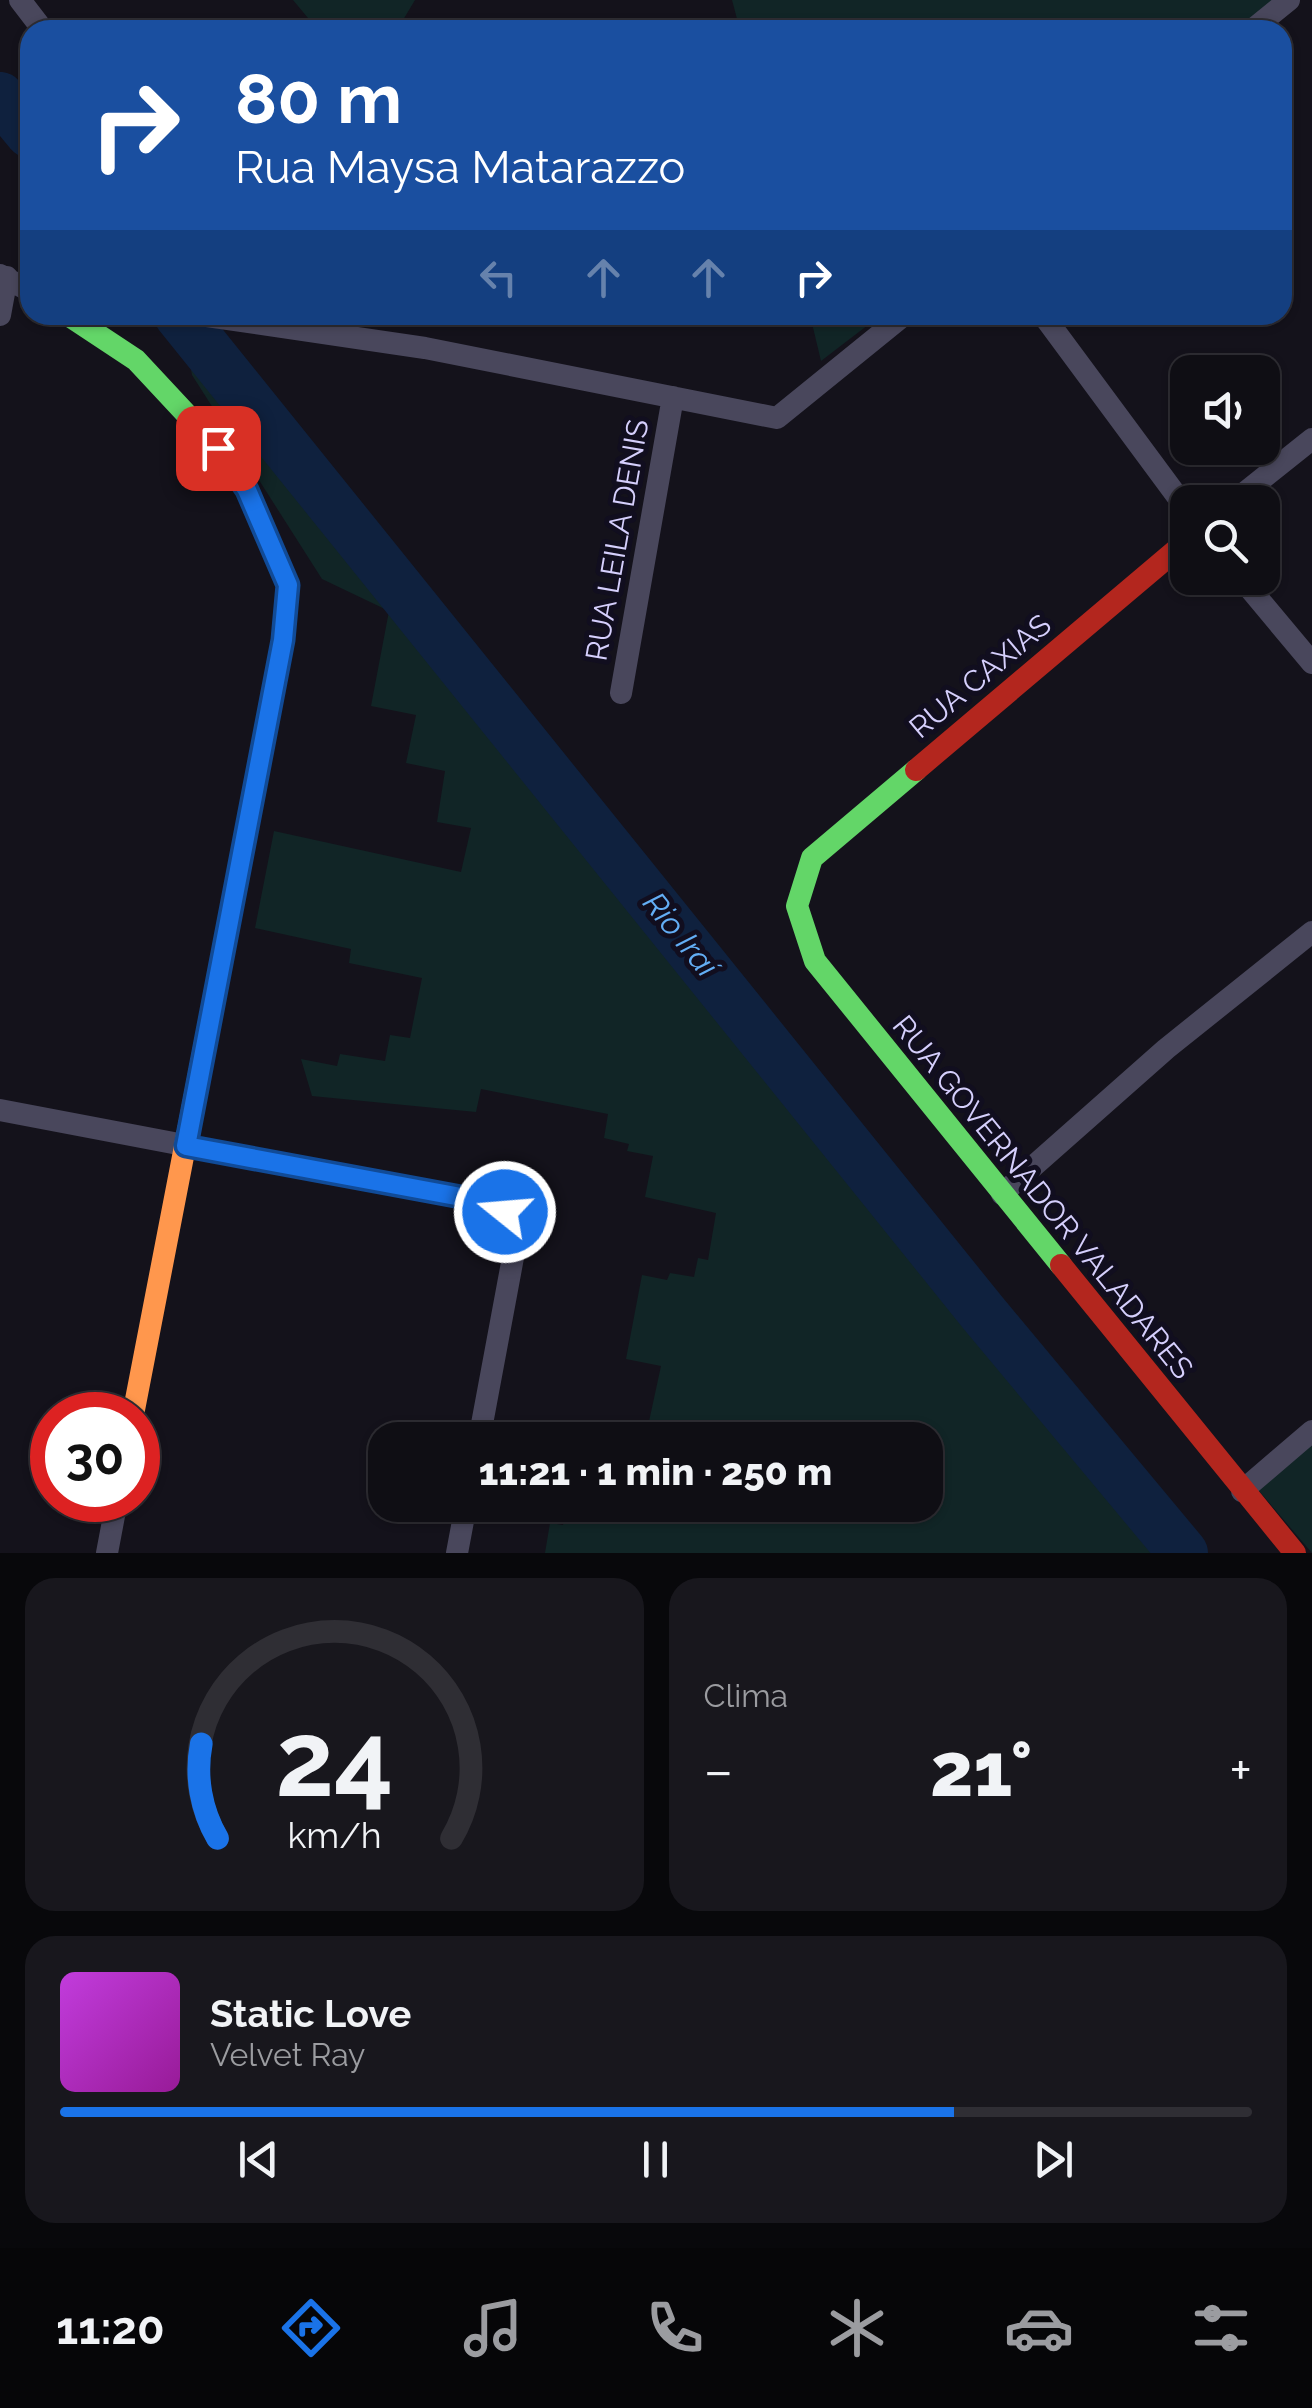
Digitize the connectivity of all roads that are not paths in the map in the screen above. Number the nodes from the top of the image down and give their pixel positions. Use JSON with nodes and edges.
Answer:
{"nodes":[{"id":1,"x":20,"y":0,"type":"edge"},
{"id":2,"x":1288,"y":0,"type":"edge"},
{"id":3,"x":35,"y":20,"type":"edge"},
{"id":4,"x":1264,"y":20,"type":"edge"},
{"id":5,"x":4,"y":276,"type":"edge"},
{"id":6,"x":0,"y":315,"type":"edge"},
{"id":7,"x":83,"y":325,"type":"edge"},
{"id":8,"x":892,"y":325,"type":"edge"},
{"id":9,"x":1049,"y":325,"type":"edge"},
{"id":10,"x":340,"y":326,"type":"edge"},
{"id":11,"x":673,"y":397,"type":"junction"},
{"id":12,"x":1312,"y":438,"type":"edge"},
{"id":13,"x":1255,"y":485,"type":"edge"},
{"id":14,"x":1170,"y":487,"type":"edge"},
{"id":15,"x":1170,"y":555,"type":"edge"},
{"id":16,"x":1255,"y":595,"type":"edge"},
{"id":17,"x":1312,"y":663,"type":"edge"},
{"id":18,"x":621,"y":694,"type":"dead end"},
{"id":19,"x":812,"y":858,"type":"joint"},
{"id":20,"x":1312,"y":932,"type":"edge"},
{"id":21,"x":0,"y":1110,"type":"edge"},
{"id":22,"x":186,"y":1146,"type":"junction"},
{"id":23,"x":1002,"y":1194,"type":"junction"},
{"id":24,"x":138,"y":1392,"type":"edge"},
{"id":25,"x":482,"y":1422,"type":"edge"},
{"id":26,"x":1312,"y":1431,"type":"edge"},
{"id":27,"x":1242,"y":1491,"type":"junction"},
{"id":28,"x":113,"y":1522,"type":"edge"},
{"id":29,"x":463,"y":1522,"type":"edge"},
{"id":30,"x":107,"y":1553,"type":"edge"},
{"id":31,"x":457,"y":1553,"type":"edge"},
{"id":32,"x":1295,"y":1553,"type":"edge"}],
"edges":[{"from":1,"to":3,"type":"street"},
{"from":2,"to":4,"type":"street"},
{"from":5,"to":6,"type":"street"},
{"from":7,"to":22,"type":"street"},
{"from":8,"to":11,"type":"street"},
{"from":9,"to":14,"type":"street"},
{"from":10,"to":11,"type":"street"},
{"from":11,"to":18,"type":"street","name":"RUA LEILA DENIS"},
{"from":12,"to":13,"type":"street"},
{"from":15,"to":19,"type":"street","name":"RUA CAXIAS"},
{"from":16,"to":17,"type":"street"},
{"from":19,"to":23,"type":"street","name":"RUA GOVERNADOR VALADARES"},
{"from":20,"to":23,"type":"street"},
{"from":21,"to":22,"type":"street"},
{"from":22,"to":24,"type":"street"},
{"from":22,"to":25,"type":"street"},
{"from":23,"to":27,"type":"street","name":"RUA GOVERNADOR VALADARES"},
{"from":26,"to":27,"type":"street"},
{"from":27,"to":32,"type":"street","name":"RUA GOVERNADOR VALADARES"},
{"from":28,"to":30,"type":"street"},
{"from":29,"to":31,"type":"street"}]}
